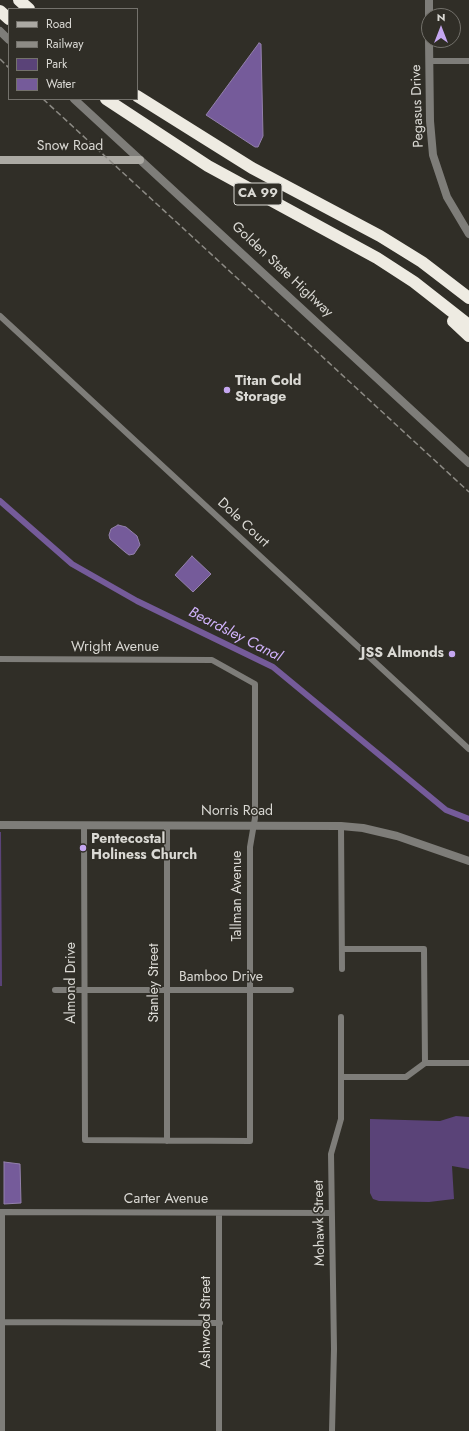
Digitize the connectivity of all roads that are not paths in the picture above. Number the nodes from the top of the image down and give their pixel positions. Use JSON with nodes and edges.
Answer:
{"nodes":[{"id":1,"x":19,"y":0,"type":"edge"},
{"id":2,"x":28,"y":8,"type":"edge"},
{"id":3,"x":0,"y":10,"type":"edge"},
{"id":4,"x":8,"y":18,"type":"edge"},
{"id":5,"x":0,"y":31,"type":"edge"},
{"id":6,"x":8,"y":39,"type":"edge"},
{"id":7,"x":429,"y":48,"type":"edge"},
{"id":8,"x":429,"y":61,"type":"junction"},
{"id":9,"x":469,"y":61,"type":"edge"},
{"id":10,"x":138,"y":97,"type":"edge"},
{"id":11,"x":75,"y":100,"type":"edge"},
{"id":12,"x":108,"y":100,"type":"edge"},
{"id":13,"x":0,"y":160,"type":"edge"},
{"id":14,"x":140,"y":160,"type":"junction"},
{"id":15,"x":469,"y":234,"type":"edge"},
{"id":16,"x":422,"y":262,"type":"junction"},
{"id":17,"x":414,"y":282,"type":"junction"},
{"id":18,"x":469,"y":288,"type":"edge"},
{"id":19,"x":469,"y":298,"type":"edge"},
{"id":20,"x":0,"y":316,"type":"edge"},
{"id":21,"x":469,"y":325,"type":"edge"},
{"id":22,"x":469,"y":336,"type":"edge"},
{"id":23,"x":469,"y":463,"type":"edge"},
{"id":24,"x":0,"y":659,"type":"edge"},
{"id":25,"x":228,"y":669,"type":"joint"},
{"id":26,"x":469,"y":749,"type":"edge"},
{"id":27,"x":0,"y":825,"type":"edge"},
{"id":28,"x":84,"y":825,"type":"junction"},
{"id":29,"x":167,"y":825,"type":"junction"},
{"id":30,"x":255,"y":825,"type":"junction"},
{"id":31,"x":341,"y":826,"type":"junction"},
{"id":32,"x":469,"y":861,"type":"edge"},
{"id":33,"x":342,"y":949,"type":"junction"},
{"id":34,"x":342,"y":969,"type":"dead end"},
{"id":35,"x":55,"y":990,"type":"dead end"},
{"id":36,"x":84,"y":990,"type":"junction"},
{"id":37,"x":167,"y":990,"type":"junction"},
{"id":38,"x":290,"y":990,"type":"dead end"},
{"id":39,"x":250,"y":991,"type":"junction"},
{"id":40,"x":341,"y":1016,"type":"dead end"},
{"id":41,"x":425,"y":1063,"type":"junction"},
{"id":42,"x":469,"y":1063,"type":"edge"},
{"id":43,"x":341,"y":1077,"type":"junction"},
{"id":44,"x":167,"y":1141,"type":"junction"},
{"id":45,"x":1,"y":1212,"type":"edge"},
{"id":46,"x":220,"y":1212,"type":"junction"},
{"id":47,"x":331,"y":1213,"type":"junction"},
{"id":48,"x":1,"y":1291,"type":"edge"},
{"id":49,"x":2,"y":1322,"type":"junction"},
{"id":50,"x":220,"y":1323,"type":"junction"},
{"id":51,"x":2,"y":1431,"type":"edge"},
{"id":52,"x":219,"y":1431,"type":"edge"},
{"id":53,"x":332,"y":1431,"type":"edge"}],
"edges":[{"from":1,"to":2,"type":"highway"},
{"from":3,"to":4,"type":"highway"},
{"from":5,"to":6,"type":"street"},
{"from":7,"to":8,"type":"street","name":"Pegasus Drive"},
{"from":8,"to":9,"type":"street"},
{"from":8,"to":15,"type":"street","name":"Pegasus Drive"},
{"from":10,"to":16,"type":"highway","number":"CA 99"},
{"from":11,"to":14,"type":"street","name":"Golden State Highway"},
{"from":12,"to":17,"type":"highway","number":"CA 99"},
{"from":13,"to":14,"type":"main road","name":"Snow Road"},
{"from":14,"to":23,"type":"street","name":"Golden State Highway"},
{"from":16,"to":18,"type":"highway"},
{"from":16,"to":19,"type":"highway","number":"CA 99"},
{"from":17,"to":21,"type":"highway","number":"CA 99"},
{"from":17,"to":22,"type":"highway"},
{"from":20,"to":26,"type":"street","name":"Dole Court"},
{"from":24,"to":25,"type":"street","name":"Wright Avenue"},
{"from":25,"to":30,"type":"street","name":"Tallman Avenue"},
{"from":27,"to":28,"type":"street","name":"Norris Road"},
{"from":28,"to":29,"type":"street","name":"Norris Road"},
{"from":28,"to":36,"type":"street","name":"Almond Drive"},
{"from":29,"to":30,"type":"street","name":"Norris Road"},
{"from":29,"to":37,"type":"street","name":"Stanley Street"},
{"from":30,"to":31,"type":"street","name":"Norris Road"},
{"from":30,"to":39,"type":"street","name":"Tallman Avenue"},
{"from":31,"to":32,"type":"street","name":"Norris Road"},
{"from":31,"to":33,"type":"street"},
{"from":33,"to":34,"type":"street"},
{"from":33,"to":41,"type":"street"},
{"from":35,"to":36,"type":"street","name":"Bamboo Drive"},
{"from":36,"to":37,"type":"street","name":"Bamboo Drive"},
{"from":36,"to":44,"type":"street","name":"Almond Drive"},
{"from":37,"to":39,"type":"street","name":"Bamboo Drive"},
{"from":37,"to":44,"type":"street","name":"Stanley Street"},
{"from":38,"to":39,"type":"street","name":"Bamboo Drive"},
{"from":39,"to":44,"type":"street","name":"Tallman Avenue"},
{"from":40,"to":43,"type":"street","name":"Mohawk Street"},
{"from":41,"to":42,"type":"street"},
{"from":41,"to":43,"type":"street"},
{"from":43,"to":47,"type":"street","name":"Mohawk Street"},
{"from":45,"to":46,"type":"street","name":"Carter Avenue"},
{"from":45,"to":48,"type":"street"},
{"from":46,"to":47,"type":"street","name":"Carter Avenue"},
{"from":46,"to":50,"type":"street","name":"Ashwood Street"},
{"from":47,"to":53,"type":"street","name":"Mohawk Street"},
{"from":48,"to":49,"type":"street"},
{"from":49,"to":50,"type":"street"},
{"from":49,"to":51,"type":"street"},
{"from":50,"to":52,"type":"street","name":"Ashwood Street"}]}
